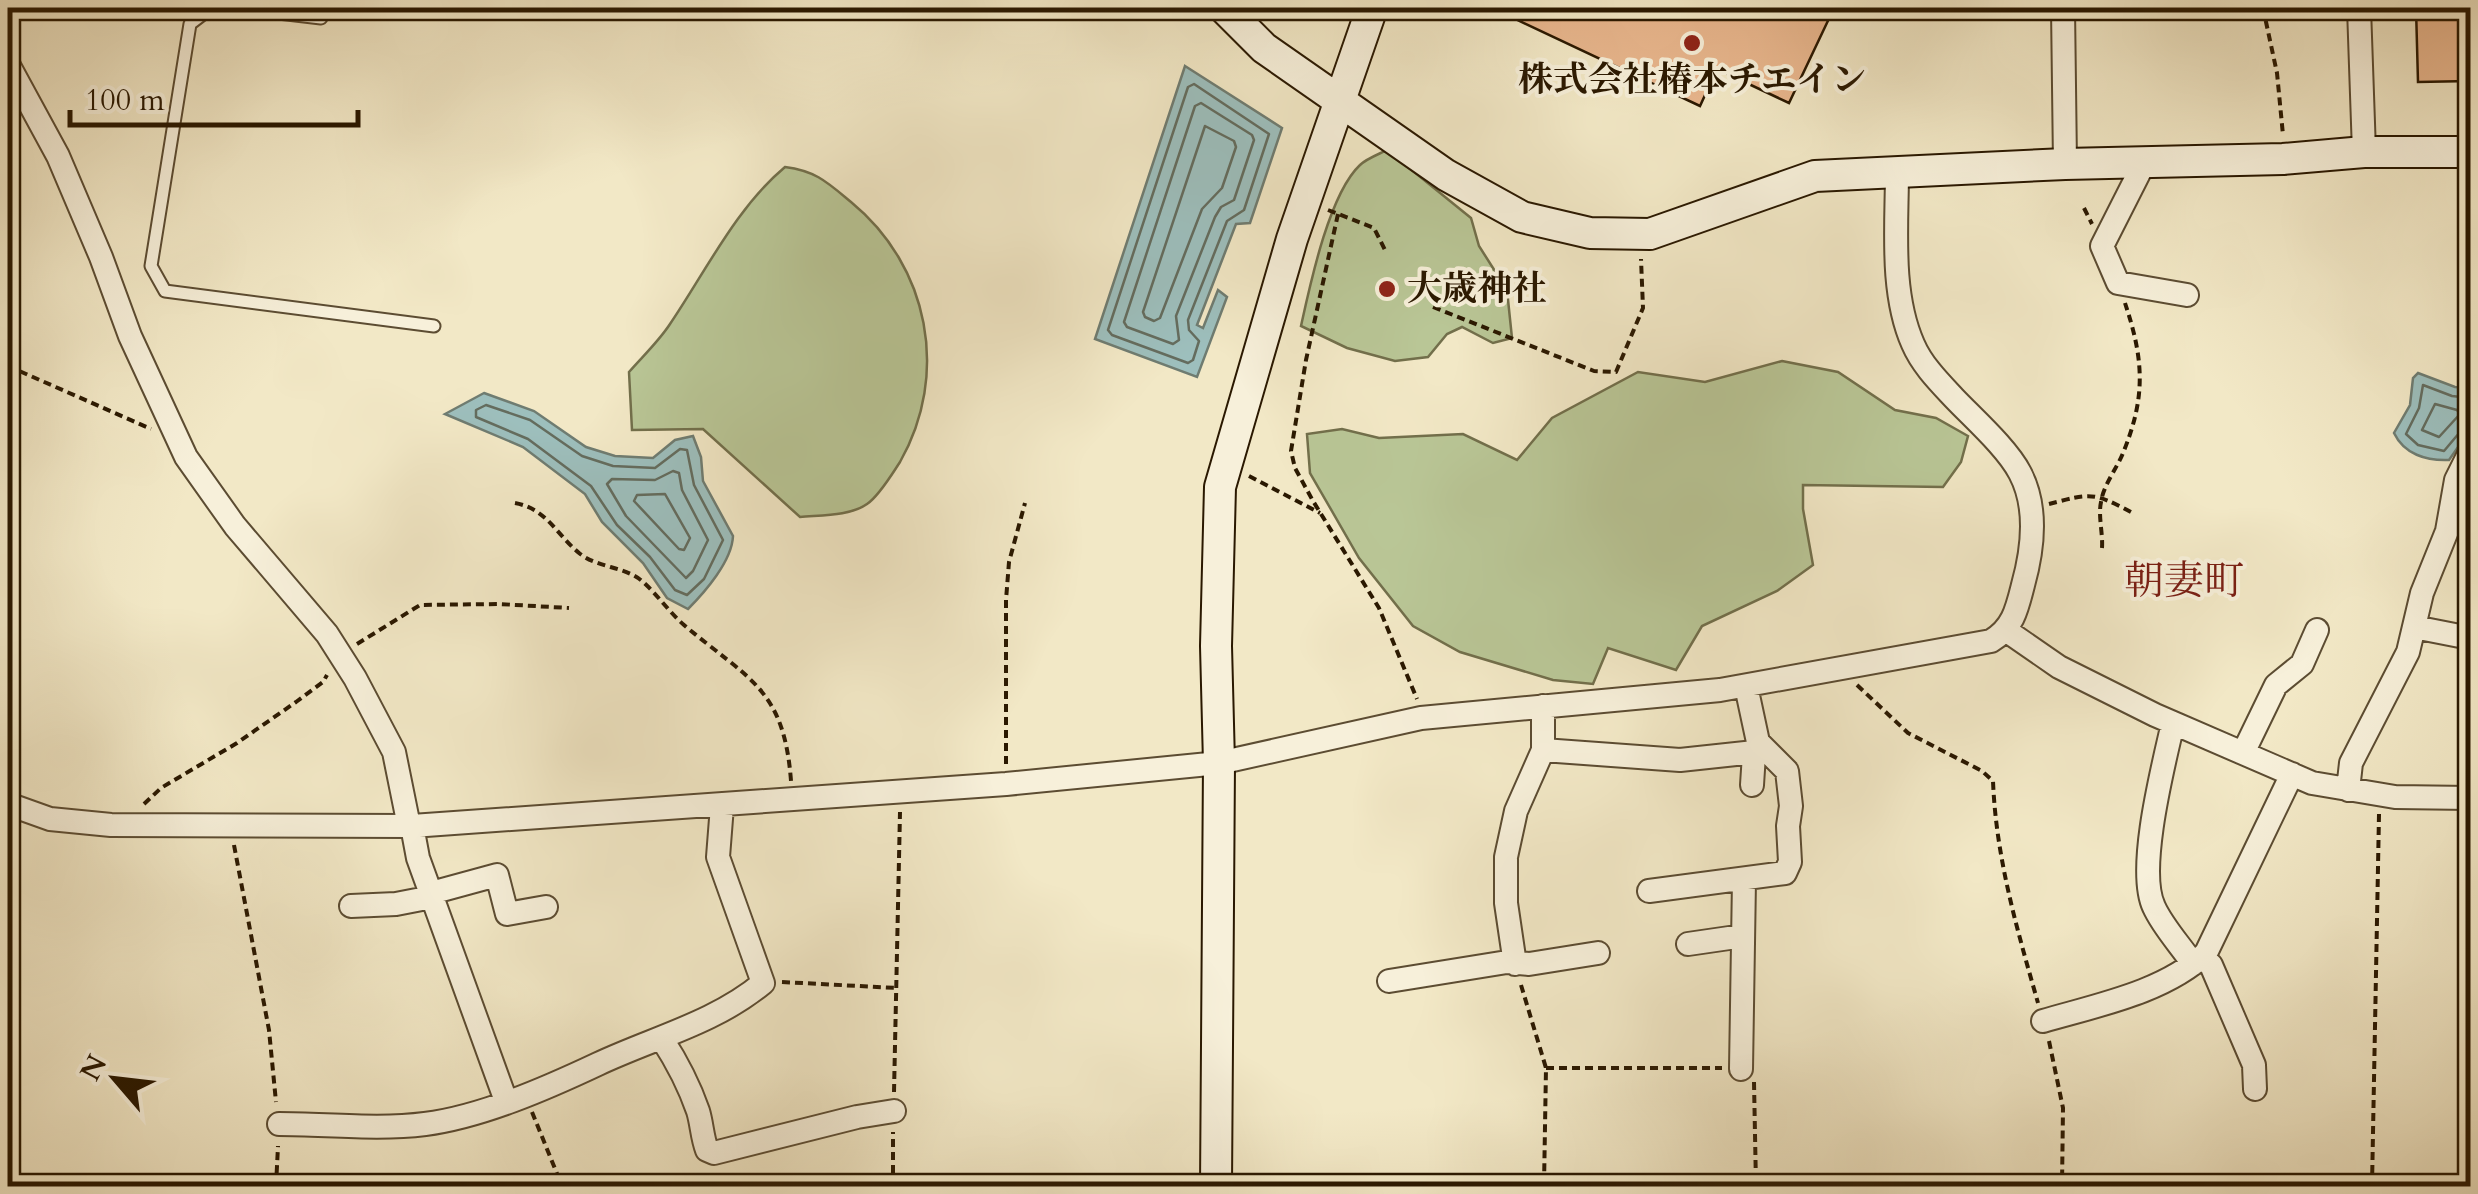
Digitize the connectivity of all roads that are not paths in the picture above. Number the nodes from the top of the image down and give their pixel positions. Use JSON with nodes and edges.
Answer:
{"nodes":[{"id":1,"x":211,"y":8,"type":"edge"},
{"id":2,"x":234,"y":8,"type":"edge"},
{"id":3,"x":323,"y":8,"type":"edge"},
{"id":4,"x":1224,"y":8,"type":"edge"},
{"id":5,"x":1372,"y":8,"type":"edge"},
{"id":6,"x":2063,"y":8,"type":"edge"},
{"id":7,"x":2359,"y":8,"type":"edge"},
{"id":8,"x":8,"y":64,"type":"edge"},
{"id":9,"x":1339,"y":99,"type":"junction"},
{"id":10,"x":2364,"y":152,"type":"junction"},
{"id":11,"x":2470,"y":152,"type":"edge"},
{"id":12,"x":2139,"y":162,"type":"junction"},
{"id":13,"x":2065,"y":164,"type":"junction"},
{"id":14,"x":1897,"y":170,"type":"junction"},
{"id":15,"x":2187,"y":296,"type":"dead end"},
{"id":16,"x":434,"y":326,"type":"dead end"},
{"id":17,"x":2470,"y":452,"type":"edge"},
{"id":18,"x":2414,"y":628,"type":"junction"},
{"id":19,"x":2317,"y":630,"type":"dead end"},
{"id":20,"x":2007,"y":631,"type":"junction"},
{"id":21,"x":2470,"y":638,"type":"edge"},
{"id":22,"x":1746,"y":686,"type":"junction"},
{"id":23,"x":1543,"y":706,"type":"junction"},
{"id":24,"x":2173,"y":722,"type":"junction"},
{"id":25,"x":1543,"y":750,"type":"junction"},
{"id":26,"x":1759,"y":752,"type":"junction"},
{"id":27,"x":2243,"y":753,"type":"junction"},
{"id":28,"x":1219,"y":764,"type":"junction"},
{"id":29,"x":2292,"y":774,"type":"junction"},
{"id":30,"x":1752,"y":785,"type":"dead end"},
{"id":31,"x":2348,"y":790,"type":"junction"},
{"id":32,"x":2470,"y":798,"type":"edge"},
{"id":33,"x":8,"y":804,"type":"edge"},
{"id":34,"x":722,"y":806,"type":"junction"},
{"id":35,"x":411,"y":826,"type":"junction"},
{"id":36,"x":1744,"y":880,"type":"junction"},
{"id":37,"x":1649,"y":892,"type":"dead end"},
{"id":38,"x":432,"y":895,"type":"junction"},
{"id":39,"x":351,"y":906,"type":"dead end"},
{"id":40,"x":546,"y":907,"type":"dead end"},
{"id":41,"x":1743,"y":936,"type":"junction"},
{"id":42,"x":1688,"y":944,"type":"dead end"},
{"id":43,"x":1598,"y":953,"type":"dead end"},
{"id":44,"x":2198,"y":961,"type":"junction"},
{"id":45,"x":1514,"y":964,"type":"junction"},
{"id":46,"x":1389,"y":981,"type":"dead end"},
{"id":47,"x":2044,"y":1021,"type":"road end"},
{"id":48,"x":662,"y":1039,"type":"junction"},
{"id":49,"x":1740,"y":1069,"type":"road end"},
{"id":50,"x":2255,"y":1090,"type":"dead end"},
{"id":51,"x":515,"y":1098,"type":"junction"},
{"id":52,"x":894,"y":1111,"type":"road end"},
{"id":53,"x":279,"y":1124,"type":"road end"},
{"id":54,"x":1216,"y":1186,"type":"edge"}],
"edges":[{"from":1,"to":16,"type":"lane"},
{"from":2,"to":3,"type":"lane"},
{"from":4,"to":9,"type":"street"},
{"from":5,"to":9,"type":"street"},
{"from":6,"to":13,"type":"street"},
{"from":7,"to":10,"type":"street"},
{"from":8,"to":35,"type":"street"},
{"from":9,"to":14,"type":"street"},
{"from":9,"to":28,"type":"street"},
{"from":10,"to":11,"type":"street"},
{"from":10,"to":12,"type":"street"},
{"from":12,"to":13,"type":"street"},
{"from":12,"to":15,"type":"street"},
{"from":13,"to":14,"type":"street"},
{"from":14,"to":20,"type":"street"},
{"from":17,"to":18,"type":"street"},
{"from":18,"to":21,"type":"street"},
{"from":18,"to":31,"type":"street"},
{"from":19,"to":27,"type":"street"},
{"from":20,"to":22,"type":"street"},
{"from":20,"to":24,"type":"street"},
{"from":22,"to":23,"type":"street"},
{"from":22,"to":26,"type":"street"},
{"from":23,"to":25,"type":"street"},
{"from":23,"to":28,"type":"street"},
{"from":24,"to":27,"type":"street"},
{"from":24,"to":44,"type":"street"},
{"from":25,"to":26,"type":"street"},
{"from":25,"to":45,"type":"street"},
{"from":26,"to":30,"type":"street"},
{"from":26,"to":36,"type":"street"},
{"from":27,"to":29,"type":"street"},
{"from":28,"to":34,"type":"street"},
{"from":28,"to":54,"type":"street"},
{"from":29,"to":31,"type":"street"},
{"from":29,"to":44,"type":"street"},
{"from":31,"to":32,"type":"street"},
{"from":33,"to":35,"type":"street"},
{"from":34,"to":35,"type":"street"},
{"from":34,"to":48,"type":"street"},
{"from":35,"to":38,"type":"street"},
{"from":36,"to":37,"type":"street"},
{"from":36,"to":41,"type":"street"},
{"from":38,"to":39,"type":"street"},
{"from":38,"to":40,"type":"street"},
{"from":38,"to":51,"type":"street"},
{"from":41,"to":42,"type":"street"},
{"from":41,"to":49,"type":"street"},
{"from":43,"to":45,"type":"street"},
{"from":44,"to":47,"type":"street"},
{"from":44,"to":50,"type":"street"},
{"from":45,"to":46,"type":"street"},
{"from":48,"to":51,"type":"street"},
{"from":48,"to":52,"type":"street"},
{"from":51,"to":53,"type":"street"}]}
